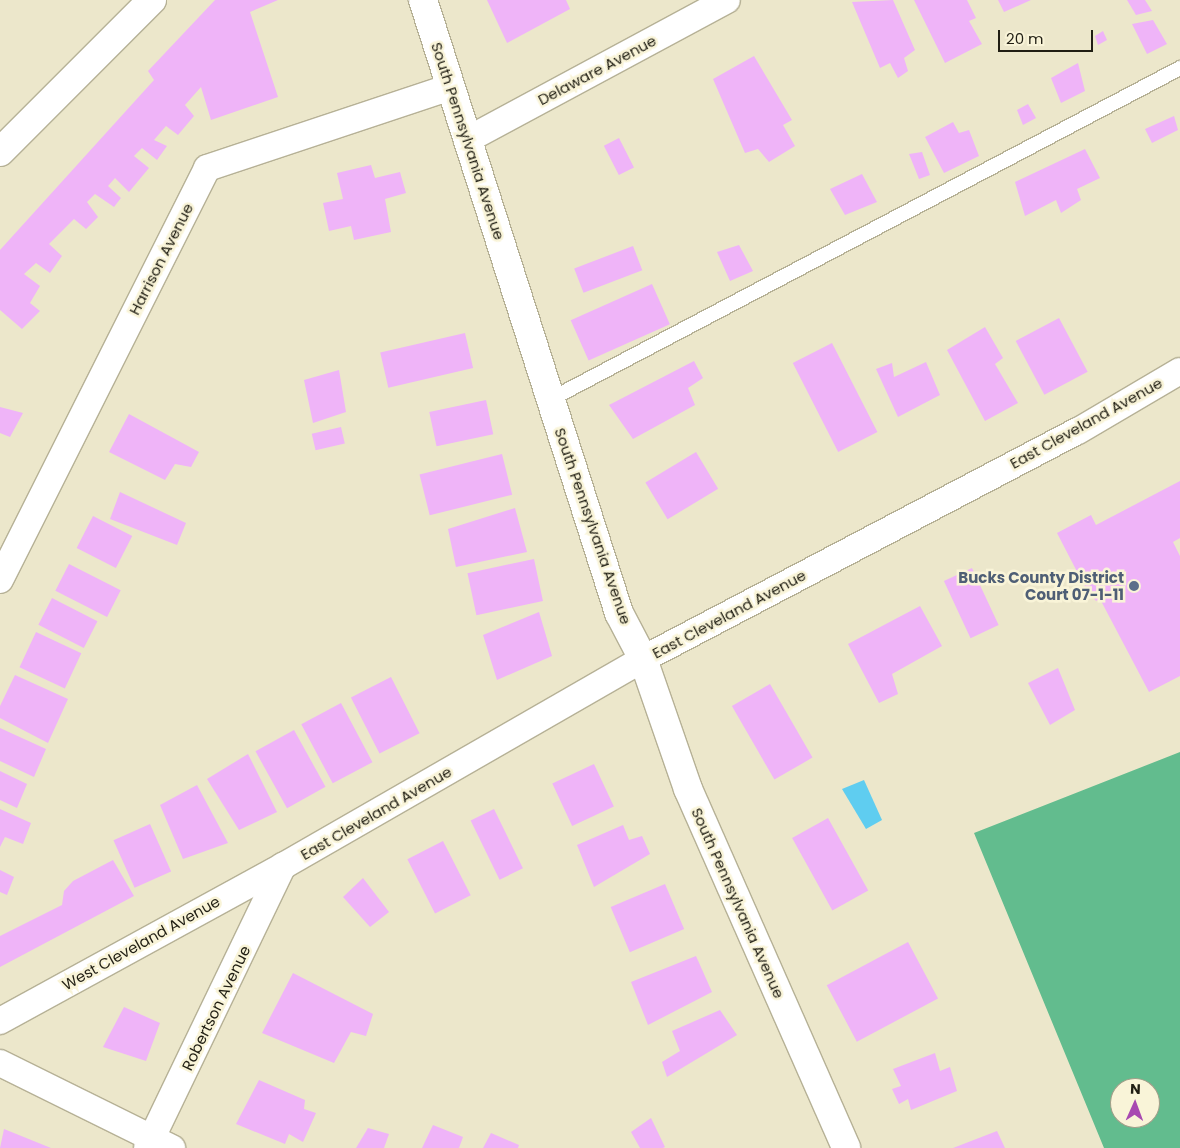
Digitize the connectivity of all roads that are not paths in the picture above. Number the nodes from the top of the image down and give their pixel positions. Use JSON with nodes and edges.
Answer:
{"nodes":[{"id":1,"x":152,"y":0,"type":"edge"},
{"id":2,"x":423,"y":0,"type":"edge"},
{"id":3,"x":728,"y":0,"type":"edge"},
{"id":4,"x":1180,"y":68,"type":"edge"},
{"id":5,"x":450,"y":87,"type":"junction"},
{"id":6,"x":467,"y":140,"type":"junction"},
{"id":7,"x":0,"y":152,"type":"edge"},
{"id":8,"x":1180,"y":371,"type":"edge"},
{"id":9,"x":550,"y":399,"type":"junction"},
{"id":10,"x":0,"y":580,"type":"edge"},
{"id":11,"x":643,"y":659,"type":"junction"},
{"id":12,"x":283,"y":866,"type":"junction"},
{"id":13,"x":0,"y":1021,"type":"edge"},
{"id":14,"x":0,"y":1063,"type":"edge"},
{"id":15,"x":157,"y":1145,"type":"edge"},
{"id":16,"x":846,"y":1148,"type":"edge"}],
"edges":[{"from":1,"to":7,"type":"main road"},
{"from":2,"to":5,"type":"main road","name":"South Pennsylvania Avenue"},
{"from":3,"to":6,"type":"street","name":"Delaware Avenue"},
{"from":4,"to":9,"type":"lane"},
{"from":5,"to":6,"type":"main road","name":"South Pennsylvania Avenue"},
{"from":5,"to":10,"type":"street","name":"Harrison Avenue"},
{"from":6,"to":9,"type":"main road","name":"South Pennsylvania Avenue"},
{"from":8,"to":11,"type":"street","name":"East Cleveland Avenue"},
{"from":9,"to":11,"type":"main road","name":"South Pennsylvania Avenue"},
{"from":11,"to":12,"type":"street","name":"East Cleveland Avenue"},
{"from":11,"to":16,"type":"main road","name":"South Pennsylvania Avenue"},
{"from":12,"to":13,"type":"street","name":"West Cleveland Avenue"},
{"from":12,"to":15,"type":"street","name":"Robertson Avenue"},
{"from":14,"to":15,"type":"street"}]}
